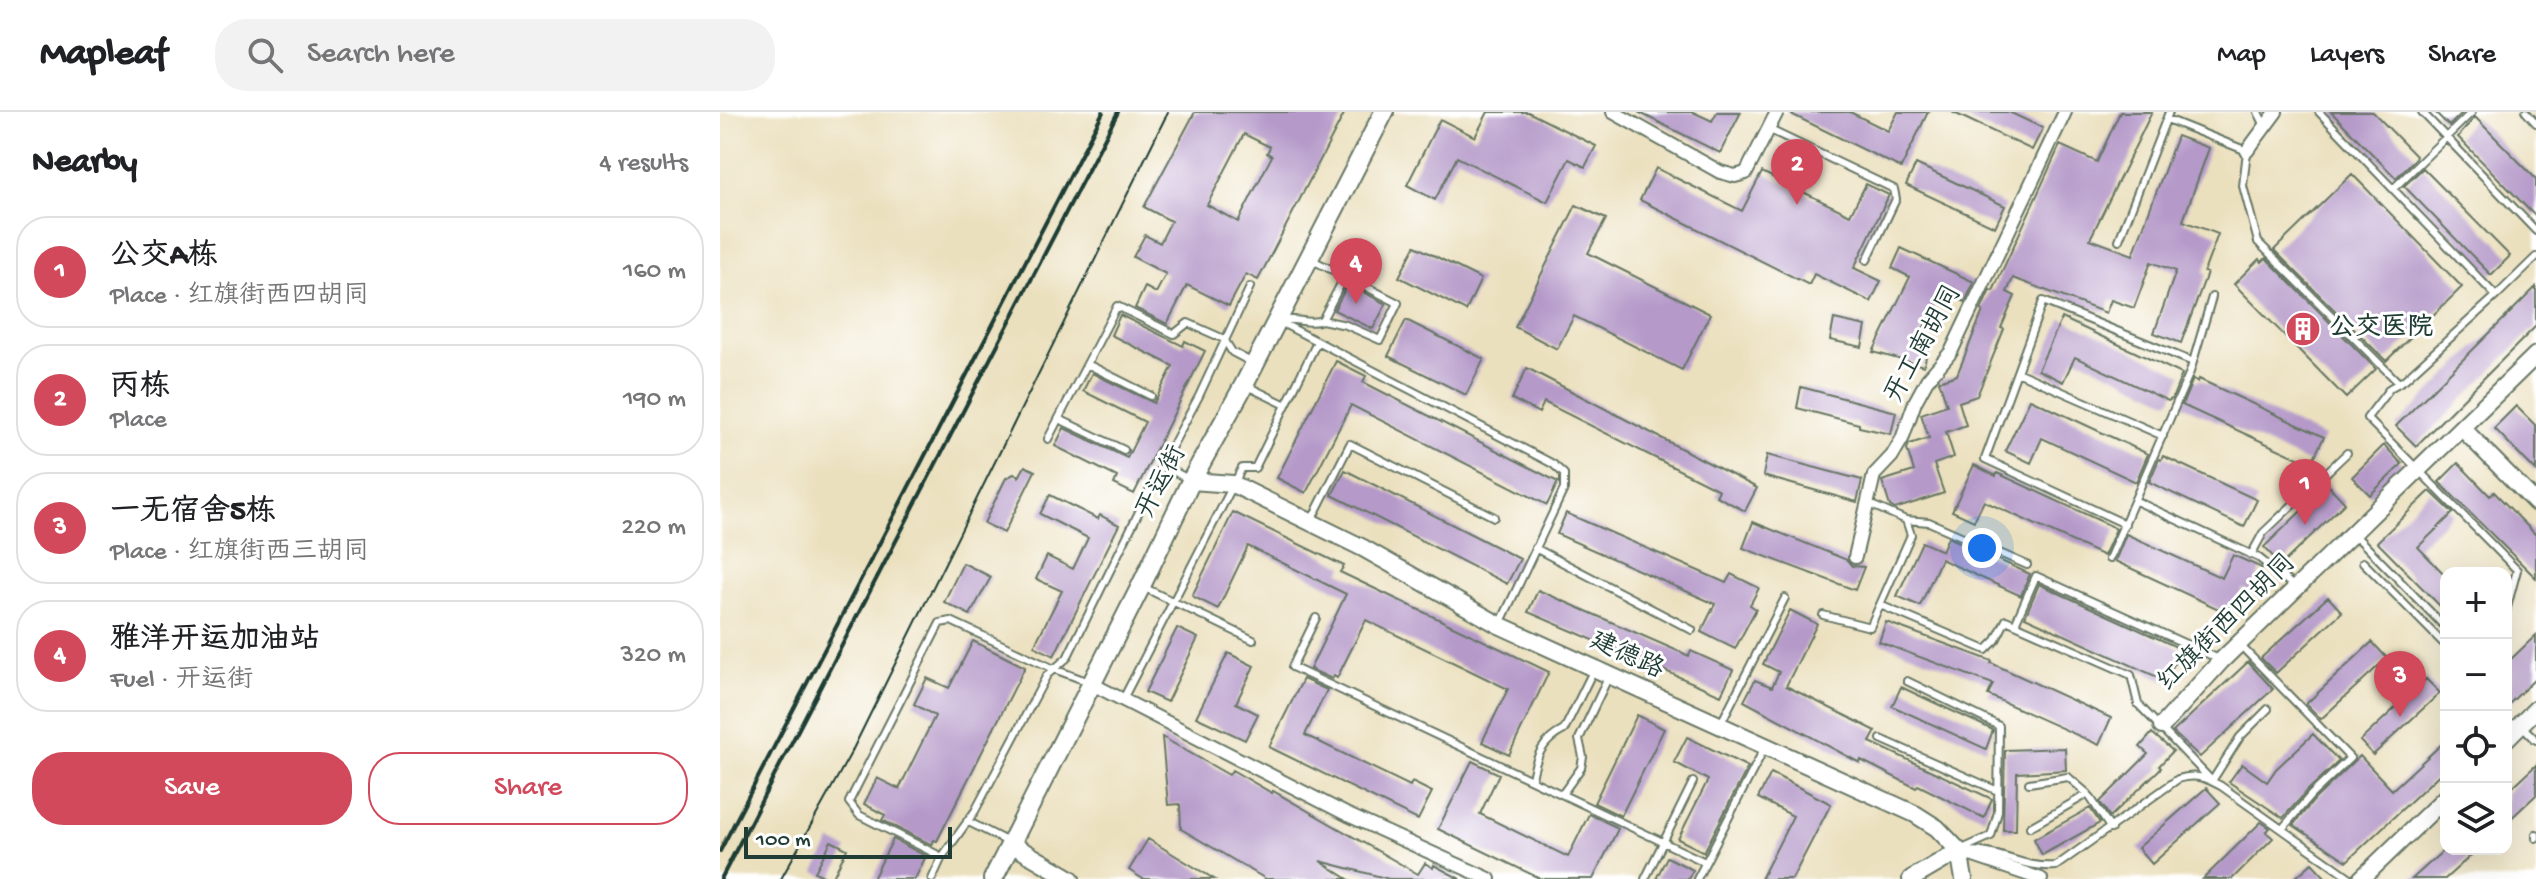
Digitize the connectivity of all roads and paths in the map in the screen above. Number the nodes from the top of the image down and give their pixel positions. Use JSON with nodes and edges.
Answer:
{"nodes":[{"id":1,"x":1384,"y":112,"type":"edge"},
{"id":2,"x":1613,"y":112,"type":"edge"},
{"id":3,"x":1777,"y":112,"type":"edge"},
{"id":4,"x":2065,"y":112,"type":"edge"},
{"id":5,"x":2258,"y":112,"type":"edge"},
{"id":6,"x":2276,"y":112,"type":"edge"},
{"id":7,"x":2319,"y":112,"type":"edge"},
{"id":8,"x":2422,"y":112,"type":"edge"},
{"id":9,"x":2472,"y":112,"type":"edge"},
{"id":10,"x":2526,"y":112,"type":"edge"},
{"id":11,"x":2168,"y":116,"type":"edge"},
{"id":12,"x":2536,"y":123,"type":"edge"},
{"id":13,"x":2265,"y":126,"type":"junction"},
{"id":14,"x":1768,"y":129,"type":"junction"},
{"id":15,"x":2446,"y":137,"type":"junction"},
{"id":16,"x":2247,"y":151,"type":"junction"},
{"id":17,"x":2394,"y":188,"type":"junction"},
{"id":18,"x":2536,"y":231,"type":"edge"},
{"id":19,"x":2119,"y":240,"type":"dead end"},
{"id":20,"x":2536,"y":257,"type":"edge"},
{"id":21,"x":1308,"y":258,"type":"junction"},
{"id":22,"x":1867,"y":260,"type":"dead end"},
{"id":23,"x":1345,"y":276,"type":"junction"},
{"id":24,"x":1250,"y":287,"type":"dead end"},
{"id":25,"x":2496,"y":296,"type":"junction"},
{"id":26,"x":2212,"y":297,"type":"dead end"},
{"id":27,"x":1276,"y":320,"type":"junction"},
{"id":28,"x":1322,"y":320,"type":"junction"},
{"id":29,"x":1224,"y":339,"type":"junction"},
{"id":30,"x":1317,"y":342,"type":"junction"},
{"id":31,"x":2536,"y":355,"type":"edge"},
{"id":32,"x":2193,"y":362,"type":"junction"},
{"id":33,"x":1087,"y":364,"type":"junction"},
{"id":34,"x":1254,"y":364,"type":"junction"},
{"id":35,"x":2017,"y":372,"type":"junction"},
{"id":36,"x":2399,"y":383,"type":"junction"},
{"id":37,"x":1244,"y":385,"type":"junction"},
{"id":38,"x":1151,"y":396,"type":"dead end"},
{"id":39,"x":1286,"y":405,"type":"junction"},
{"id":40,"x":1059,"y":419,"type":"junction"},
{"id":41,"x":2462,"y":428,"type":"junction"},
{"id":42,"x":2163,"y":436,"type":"junction"},
{"id":43,"x":1048,"y":439,"type":"dead end"},
{"id":44,"x":1124,"y":450,"type":"dead end"},
{"id":45,"x":2347,"y":453,"type":"dead end"},
{"id":46,"x":1162,"y":465,"type":"junction"},
{"id":47,"x":2419,"y":468,"type":"junction"},
{"id":48,"x":1191,"y":481,"type":"junction"},
{"id":49,"x":1233,"y":484,"type":"junction"},
{"id":50,"x":2136,"y":501,"type":"junction"},
{"id":51,"x":2536,"y":503,"type":"edge"},
{"id":52,"x":1869,"y":504,"type":"junction"},
{"id":53,"x":1494,"y":517,"type":"dead end"},
{"id":54,"x":1906,"y":520,"type":"junction"},
{"id":55,"x":1310,"y":522,"type":"junction"},
{"id":56,"x":2125,"y":524,"type":"junction"},
{"id":57,"x":2354,"y":534,"type":"junction"},
{"id":58,"x":1535,"y":548,"type":"junction"},
{"id":59,"x":2251,"y":555,"type":"junction"},
{"id":60,"x":1855,"y":557,"type":"dead end"},
{"id":61,"x":2109,"y":559,"type":"dead end"},
{"id":62,"x":2363,"y":562,"type":"dead end"},
{"id":63,"x":2027,"y":565,"type":"dead end"},
{"id":64,"x":1141,"y":586,"type":"junction"},
{"id":65,"x":2296,"y":588,"type":"junction"},
{"id":66,"x":2512,"y":589,"type":"edge"},
{"id":67,"x":1785,"y":598,"type":"dead end"},
{"id":68,"x":1173,"y":601,"type":"junction"},
{"id":69,"x":1880,"y":605,"type":"junction"},
{"id":70,"x":1823,"y":615,"type":"dead end"},
{"id":71,"x":1316,"y":618,"type":"dead end"},
{"id":72,"x":2440,"y":622,"type":"edge"},
{"id":73,"x":2015,"y":624,"type":"junction"},
{"id":74,"x":1499,"y":625,"type":"junction"},
{"id":75,"x":1692,"y":630,"type":"dead end"},
{"id":76,"x":1253,"y":640,"type":"dead end"},
{"id":77,"x":2440,"y":640,"type":"edge"},
{"id":78,"x":2239,"y":645,"type":"junction"},
{"id":79,"x":2221,"y":661,"type":"junction"},
{"id":80,"x":1054,"y":669,"type":"junction"},
{"id":81,"x":1602,"y":672,"type":"junction"},
{"id":82,"x":1907,"y":681,"type":"dead end"},
{"id":83,"x":1092,"y":684,"type":"junction"},
{"id":84,"x":1123,"y":699,"type":"junction"},
{"id":85,"x":2268,"y":709,"type":"dead end"},
{"id":86,"x":2536,"y":709,"type":"edge"},
{"id":87,"x":1720,"y":726,"type":"junction"},
{"id":88,"x":2162,"y":726,"type":"junction"},
{"id":89,"x":2512,"y":731,"type":"edge"},
{"id":90,"x":2512,"y":734,"type":"edge"},
{"id":91,"x":1881,"y":739,"type":"dead end"},
{"id":92,"x":2536,"y":740,"type":"edge"},
{"id":93,"x":1765,"y":747,"type":"junction"},
{"id":94,"x":1532,"y":779,"type":"junction"},
{"id":95,"x":2212,"y":781,"type":"junction"},
{"id":96,"x":1693,"y":782,"type":"dead end"},
{"id":97,"x":2029,"y":783,"type":"dead end"},
{"id":98,"x":1998,"y":791,"type":"junction"},
{"id":99,"x":1563,"y":793,"type":"junction"},
{"id":100,"x":2088,"y":794,"type":"junction"},
{"id":101,"x":2440,"y":803,"type":"edge"},
{"id":102,"x":967,"y":821,"type":"junction"},
{"id":103,"x":2030,"y":827,"type":"dead end"},
{"id":104,"x":2111,"y":829,"type":"junction"},
{"id":105,"x":2282,"y":829,"type":"junction"},
{"id":106,"x":1663,"y":841,"type":"junction"},
{"id":107,"x":1011,"y":844,"type":"junction"},
{"id":108,"x":1959,"y":851,"type":"junction"},
{"id":109,"x":942,"y":857,"type":"junction"},
{"id":110,"x":1705,"y":862,"type":"junction"},
{"id":111,"x":932,"y":879,"type":"edge"},
{"id":112,"x":993,"y":879,"type":"edge"},
{"id":113,"x":1071,"y":879,"type":"edge"},
{"id":114,"x":1489,"y":879,"type":"edge"},
{"id":115,"x":1645,"y":879,"type":"edge"},
{"id":116,"x":1697,"y":879,"type":"edge"},
{"id":117,"x":1911,"y":879,"type":"edge"},
{"id":118,"x":1964,"y":879,"type":"edge"},
{"id":119,"x":2041,"y":879,"type":"edge"},
{"id":120,"x":2352,"y":879,"type":"edge"},
{"id":121,"x":2361,"y":879,"type":"edge"}],
"edges":[{"from":1,"to":21,"type":"main road","name":"开运街"},
{"from":2,"to":14,"type":"street"},
{"from":3,"to":14,"type":"street"},
{"from":4,"to":52,"type":"street","name":"开工南胡同"},
{"from":5,"to":13,"type":"lane"},
{"from":6,"to":13,"type":"street"},
{"from":7,"to":17,"type":"lane"},
{"from":8,"to":15,"type":"lane"},
{"from":9,"to":15,"type":"lane"},
{"from":10,"to":12,"type":"lane"},
{"from":11,"to":16,"type":"lane"},
{"from":11,"to":19,"type":"lane"},
{"from":13,"to":16,"type":"street"},
{"from":14,"to":22,"type":"lane"},
{"from":15,"to":17,"type":"lane"},
{"from":15,"to":18,"type":"lane"},
{"from":16,"to":36,"type":"lane"},
{"from":17,"to":25,"type":"lane"},
{"from":20,"to":25,"type":"lane"},
{"from":21,"to":23,"type":"lane"},
{"from":21,"to":27,"type":"main road","name":"开运街"},
{"from":23,"to":28,"type":"lane"},
{"from":23,"to":28,"type":"lane"},
{"from":24,"to":29,"type":"lane"},
{"from":25,"to":36,"type":"lane"},
{"from":26,"to":32,"type":"lane"},
{"from":27,"to":28,"type":"lane"},
{"from":27,"to":30,"type":"lane"},
{"from":27,"to":34,"type":"main road","name":"开运街"},
{"from":29,"to":33,"type":"lane"},
{"from":29,"to":34,"type":"lane"},
{"from":29,"to":46,"type":"lane"},
{"from":30,"to":39,"type":"lane"},
{"from":30,"to":58,"type":"lane"},
{"from":31,"to":41,"type":"street","name":"红旗街西四胡同"},
{"from":32,"to":35,"type":"lane"},
{"from":32,"to":42,"type":"lane"},
{"from":33,"to":38,"type":"lane"},
{"from":33,"to":40,"type":"lane"},
{"from":34,"to":37,"type":"main road","name":"开运街"},
{"from":35,"to":42,"type":"lane"},
{"from":35,"to":56,"type":"lane"},
{"from":36,"to":47,"type":"lane"},
{"from":37,"to":39,"type":"lane"},
{"from":37,"to":48,"type":"main road","name":"开运街"},
{"from":39,"to":49,"type":"lane"},
{"from":40,"to":43,"type":"lane"},
{"from":40,"to":44,"type":"lane"},
{"from":41,"to":47,"type":"street","name":"红旗街西四胡同"},
{"from":41,"to":51,"type":"street"},
{"from":42,"to":50,"type":"lane"},
{"from":45,"to":59,"type":"lane"},
{"from":46,"to":48,"type":"lane"},
{"from":46,"to":80,"type":"lane"},
{"from":47,"to":57,"type":"street","name":"红旗街西四胡同"},
{"from":47,"to":66,"type":"lane"},
{"from":48,"to":49,"type":"street","name":"建德路"},
{"from":48,"to":64,"type":"main road","name":"开运街"},
{"from":49,"to":55,"type":"street","name":"建德路"},
{"from":49,"to":68,"type":"lane"},
{"from":50,"to":56,"type":"lane"},
{"from":50,"to":59,"type":"lane"},
{"from":52,"to":54,"type":"lane"},
{"from":52,"to":60,"type":"street","name":"开工南胡同"},
{"from":53,"to":55,"type":"lane"},
{"from":54,"to":63,"type":"lane"},
{"from":54,"to":69,"type":"lane"},
{"from":55,"to":74,"type":"street","name":"建德路"},
{"from":56,"to":61,"type":"lane"},
{"from":57,"to":65,"type":"street","name":"红旗街西四胡同"},
{"from":57,"to":72,"type":"lane"},
{"from":58,"to":74,"type":"lane"},
{"from":58,"to":75,"type":"lane"},
{"from":59,"to":65,"type":"lane"},
{"from":62,"to":77,"type":"lane"},
{"from":64,"to":68,"type":"lane"},
{"from":64,"to":83,"type":"main road","name":"开运街"},
{"from":65,"to":78,"type":"street","name":"红旗街西四胡同"},
{"from":67,"to":87,"type":"lane"},
{"from":68,"to":76,"type":"lane"},
{"from":68,"to":84,"type":"lane"},
{"from":69,"to":70,"type":"lane"},
{"from":69,"to":73,"type":"lane"},
{"from":71,"to":94,"type":"lane"},
{"from":73,"to":79,"type":"lane"},
{"from":73,"to":88,"type":"lane"},
{"from":74,"to":81,"type":"street","name":"建德路"},
{"from":78,"to":79,"type":"street","name":"红旗街西四胡同"},
{"from":78,"to":105,"type":"lane"},
{"from":79,"to":88,"type":"street","name":"红旗街西四胡同"},
{"from":80,"to":83,"type":"lane"},
{"from":80,"to":102,"type":"lane"},
{"from":80,"to":109,"type":"lane"},
{"from":81,"to":87,"type":"street","name":"建德路"},
{"from":81,"to":94,"type":"lane"},
{"from":81,"to":99,"type":"lane"},
{"from":82,"to":98,"type":"lane"},
{"from":83,"to":84,"type":"street"},
{"from":83,"to":107,"type":"main road","name":"开运街"},
{"from":84,"to":114,"type":"street"},
{"from":85,"to":95,"type":"lane"},
{"from":86,"to":89,"type":"street"},
{"from":87,"to":93,"type":"street","name":"建德路"},
{"from":88,"to":95,"type":"lane"},
{"from":90,"to":92,"type":"lane"},
{"from":91,"to":98,"type":"lane"},
{"from":93,"to":108,"type":"street","name":"建德路"},
{"from":93,"to":110,"type":"lane"},
{"from":94,"to":99,"type":"lane"},
{"from":95,"to":104,"type":"lane"},
{"from":95,"to":105,"type":"lane"},
{"from":96,"to":106,"type":"lane"},
{"from":97,"to":100,"type":"lane"},
{"from":98,"to":108,"type":"lane"},
{"from":99,"to":106,"type":"lane"},
{"from":100,"to":103,"type":"lane"},
{"from":100,"to":104,"type":"lane"},
{"from":101,"to":121,"type":"street"},
{"from":102,"to":107,"type":"lane"},
{"from":102,"to":109,"type":"lane"},
{"from":104,"to":108,"type":"lane"},
{"from":105,"to":120,"type":"lane"},
{"from":106,"to":110,"type":"lane"},
{"from":106,"to":115,"type":"lane"},
{"from":107,"to":112,"type":"main road","name":"开运街"},
{"from":107,"to":113,"type":"street"},
{"from":108,"to":117,"type":"street"},
{"from":108,"to":118,"type":"street"},
{"from":108,"to":119,"type":"street","name":"建德路"},
{"from":109,"to":111,"type":"lane"},
{"from":110,"to":116,"type":"lane"}]}
